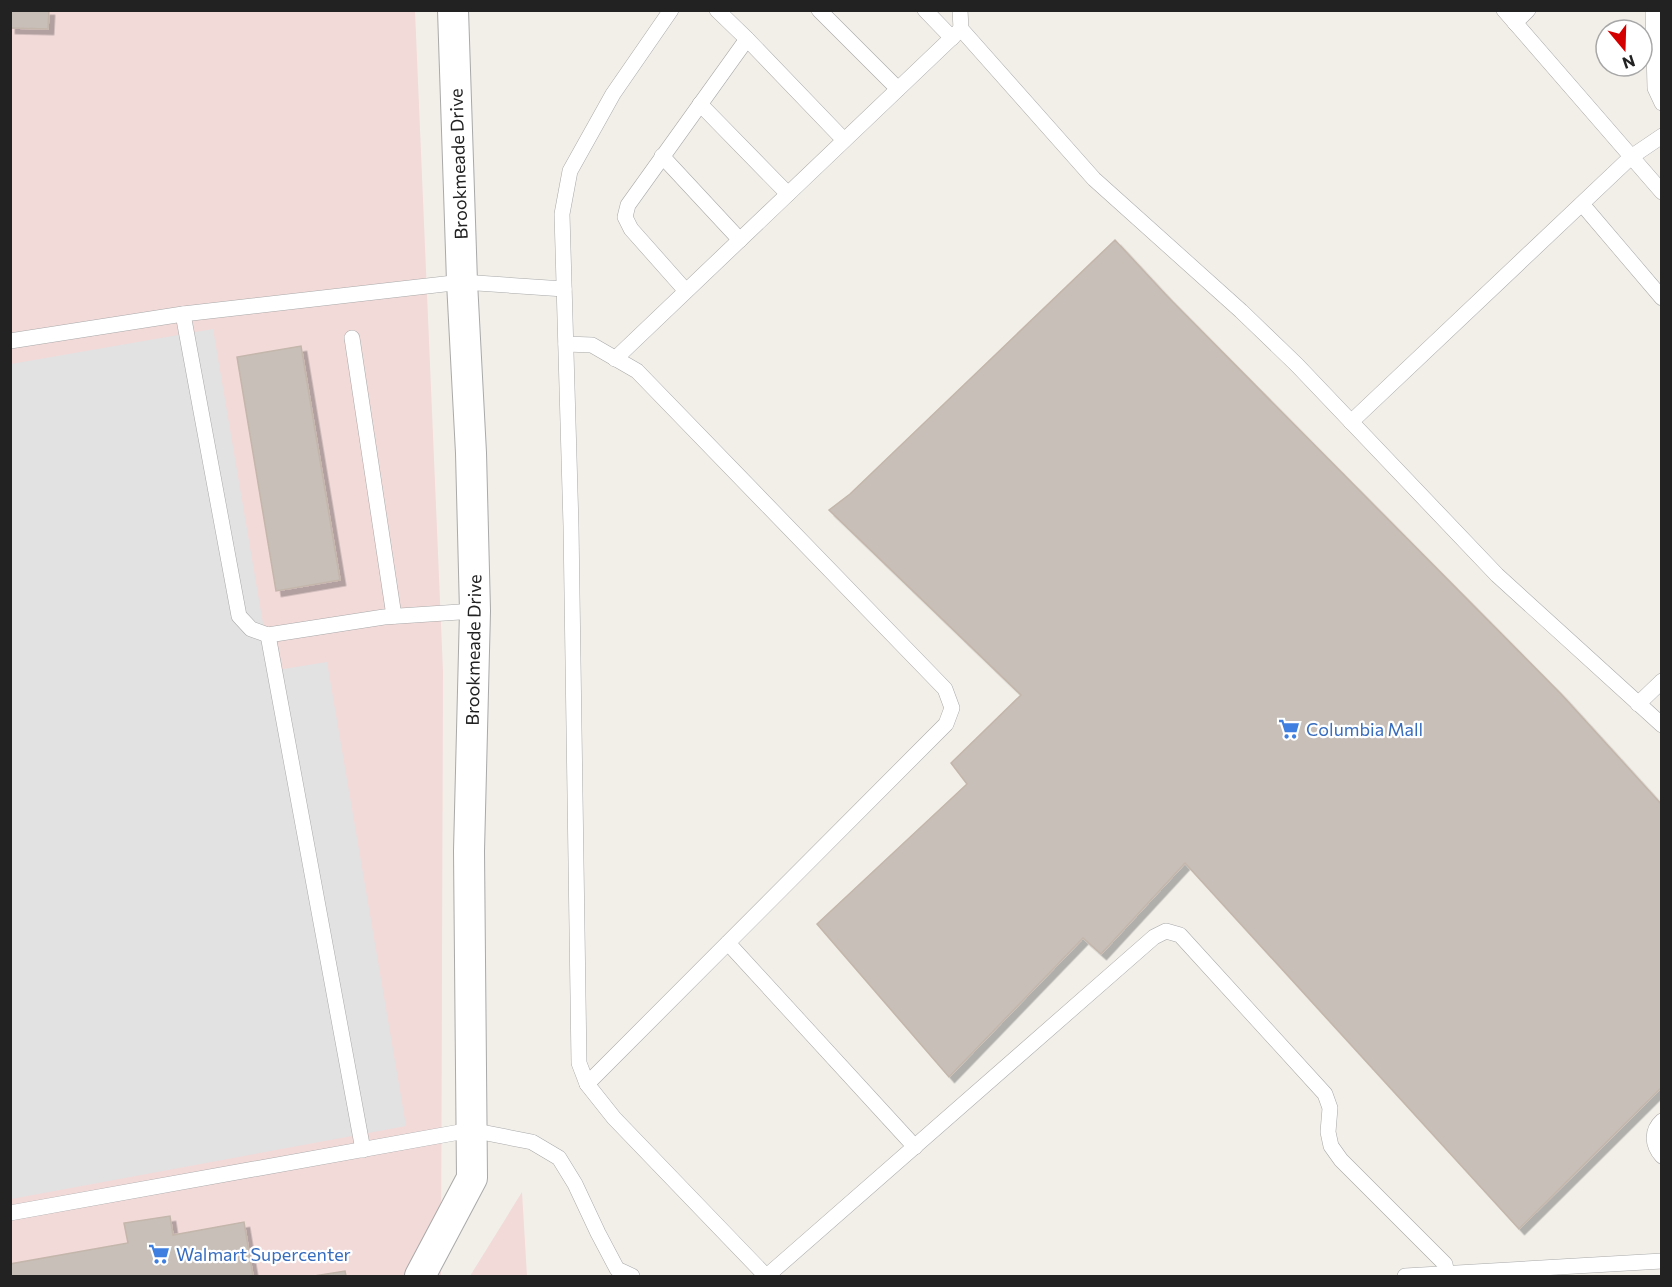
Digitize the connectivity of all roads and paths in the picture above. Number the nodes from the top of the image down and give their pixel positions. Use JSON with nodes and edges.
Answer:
{"nodes":[{"id":1,"x":453,"y":10,"type":"edge"},
{"id":2,"x":671,"y":10,"type":"edge"},
{"id":3,"x":717,"y":10,"type":"edge"},
{"id":4,"x":819,"y":10,"type":"edge"},
{"id":5,"x":925,"y":10,"type":"edge"},
{"id":6,"x":960,"y":10,"type":"edge"},
{"id":7,"x":1504,"y":10,"type":"edge"},
{"id":8,"x":1528,"y":10,"type":"edge"},
{"id":9,"x":1653,"y":11,"type":"edge"},
{"id":10,"x":1515,"y":23,"type":"junction"},
{"id":11,"x":956,"y":34,"type":"junction"},
{"id":12,"x":747,"y":39,"type":"junction"},
{"id":13,"x":898,"y":89,"type":"junction"},
{"id":14,"x":1662,"y":103,"type":"edge"},
{"id":15,"x":700,"y":104,"type":"junction"},
{"id":16,"x":1662,"y":136,"type":"edge"},
{"id":17,"x":844,"y":140,"type":"junction"},
{"id":18,"x":662,"y":156,"type":"junction"},
{"id":19,"x":1631,"y":158,"type":"junction"},
{"id":20,"x":1662,"y":192,"type":"edge"},
{"id":21,"x":788,"y":194,"type":"junction"},
{"id":22,"x":1582,"y":204,"type":"junction"},
{"id":23,"x":740,"y":240,"type":"junction"},
{"id":24,"x":462,"y":282,"type":"junction"},
{"id":25,"x":564,"y":289,"type":"junction"},
{"id":26,"x":686,"y":291,"type":"junction"},
{"id":27,"x":1662,"y":298,"type":"edge"},
{"id":28,"x":183,"y":314,"type":"junction"},
{"id":29,"x":352,"y":338,"type":"dead end"},
{"id":30,"x":10,"y":340,"type":"edge"},
{"id":31,"x":566,"y":344,"type":"junction"},
{"id":32,"x":615,"y":359,"type":"junction"},
{"id":33,"x":1351,"y":422,"type":"junction"},
{"id":34,"x":475,"y":611,"type":"junction"},
{"id":35,"x":394,"y":616,"type":"junction"},
{"id":36,"x":268,"y":635,"type":"junction"},
{"id":37,"x":1662,"y":681,"type":"edge"},
{"id":38,"x":1638,"y":704,"type":"junction"},
{"id":39,"x":1662,"y":725,"type":"edge"},
{"id":40,"x":728,"y":943,"type":"junction"},
{"id":41,"x":587,"y":1084,"type":"junction"},
{"id":42,"x":1662,"y":1121,"type":"edge"},
{"id":43,"x":471,"y":1130,"type":"junction"},
{"id":44,"x":915,"y":1147,"type":"junction"},
{"id":45,"x":363,"y":1150,"type":"junction"},
{"id":46,"x":1662,"y":1156,"type":"edge"},
{"id":47,"x":10,"y":1213,"type":"edge"},
{"id":48,"x":1662,"y":1262,"type":"edge"},
{"id":49,"x":1447,"y":1274,"type":"junction"},
{"id":50,"x":420,"y":1276,"type":"edge"},
{"id":51,"x":632,"y":1276,"type":"edge"},
{"id":52,"x":767,"y":1276,"type":"edge"},
{"id":53,"x":1405,"y":1276,"type":"edge"}],
"edges":[{"from":1,"to":24,"type":"street","name":"Brookmeade Drive"},
{"from":2,"to":25,"type":"lane"},
{"from":3,"to":12,"type":"lane"},
{"from":4,"to":13,"type":"lane"},
{"from":5,"to":11,"type":"lane"},
{"from":6,"to":11,"type":"lane"},
{"from":7,"to":10,"type":"lane"},
{"from":8,"to":10,"type":"lane"},
{"from":9,"to":14,"type":"lane"},
{"from":10,"to":19,"type":"lane"},
{"from":11,"to":13,"type":"lane"},
{"from":11,"to":33,"type":"lane"},
{"from":12,"to":15,"type":"lane"},
{"from":12,"to":17,"type":"lane"},
{"from":13,"to":17,"type":"lane"},
{"from":15,"to":18,"type":"lane"},
{"from":15,"to":21,"type":"lane"},
{"from":16,"to":19,"type":"lane"},
{"from":17,"to":21,"type":"lane"},
{"from":18,"to":23,"type":"lane"},
{"from":18,"to":26,"type":"lane"},
{"from":19,"to":20,"type":"lane"},
{"from":19,"to":22,"type":"lane"},
{"from":21,"to":23,"type":"lane"},
{"from":22,"to":27,"type":"lane"},
{"from":22,"to":33,"type":"lane"},
{"from":23,"to":26,"type":"lane"},
{"from":24,"to":25,"type":"lane"},
{"from":24,"to":28,"type":"lane"},
{"from":24,"to":34,"type":"street","name":"Brookmeade Drive"},
{"from":25,"to":31,"type":"lane"},
{"from":26,"to":32,"type":"lane"},
{"from":28,"to":30,"type":"lane"},
{"from":28,"to":36,"type":"lane"},
{"from":29,"to":35,"type":"lane"},
{"from":31,"to":32,"type":"lane"},
{"from":31,"to":41,"type":"lane"},
{"from":32,"to":40,"type":"lane"},
{"from":33,"to":38,"type":"lane"},
{"from":34,"to":35,"type":"lane"},
{"from":34,"to":43,"type":"street","name":"Brookmeade Drive"},
{"from":35,"to":36,"type":"lane"},
{"from":36,"to":45,"type":"lane"},
{"from":37,"to":38,"type":"lane"},
{"from":38,"to":39,"type":"lane"},
{"from":40,"to":41,"type":"lane"},
{"from":40,"to":44,"type":"lane"},
{"from":41,"to":52,"type":"lane"},
{"from":42,"to":46,"type":"lane"},
{"from":43,"to":45,"type":"lane"},
{"from":43,"to":50,"type":"street","name":"Brookmeade Drive"},
{"from":43,"to":51,"type":"lane"},
{"from":44,"to":49,"type":"lane"},
{"from":44,"to":52,"type":"lane"},
{"from":45,"to":47,"type":"lane"},
{"from":48,"to":49,"type":"lane"},
{"from":49,"to":53,"type":"lane"}]}
